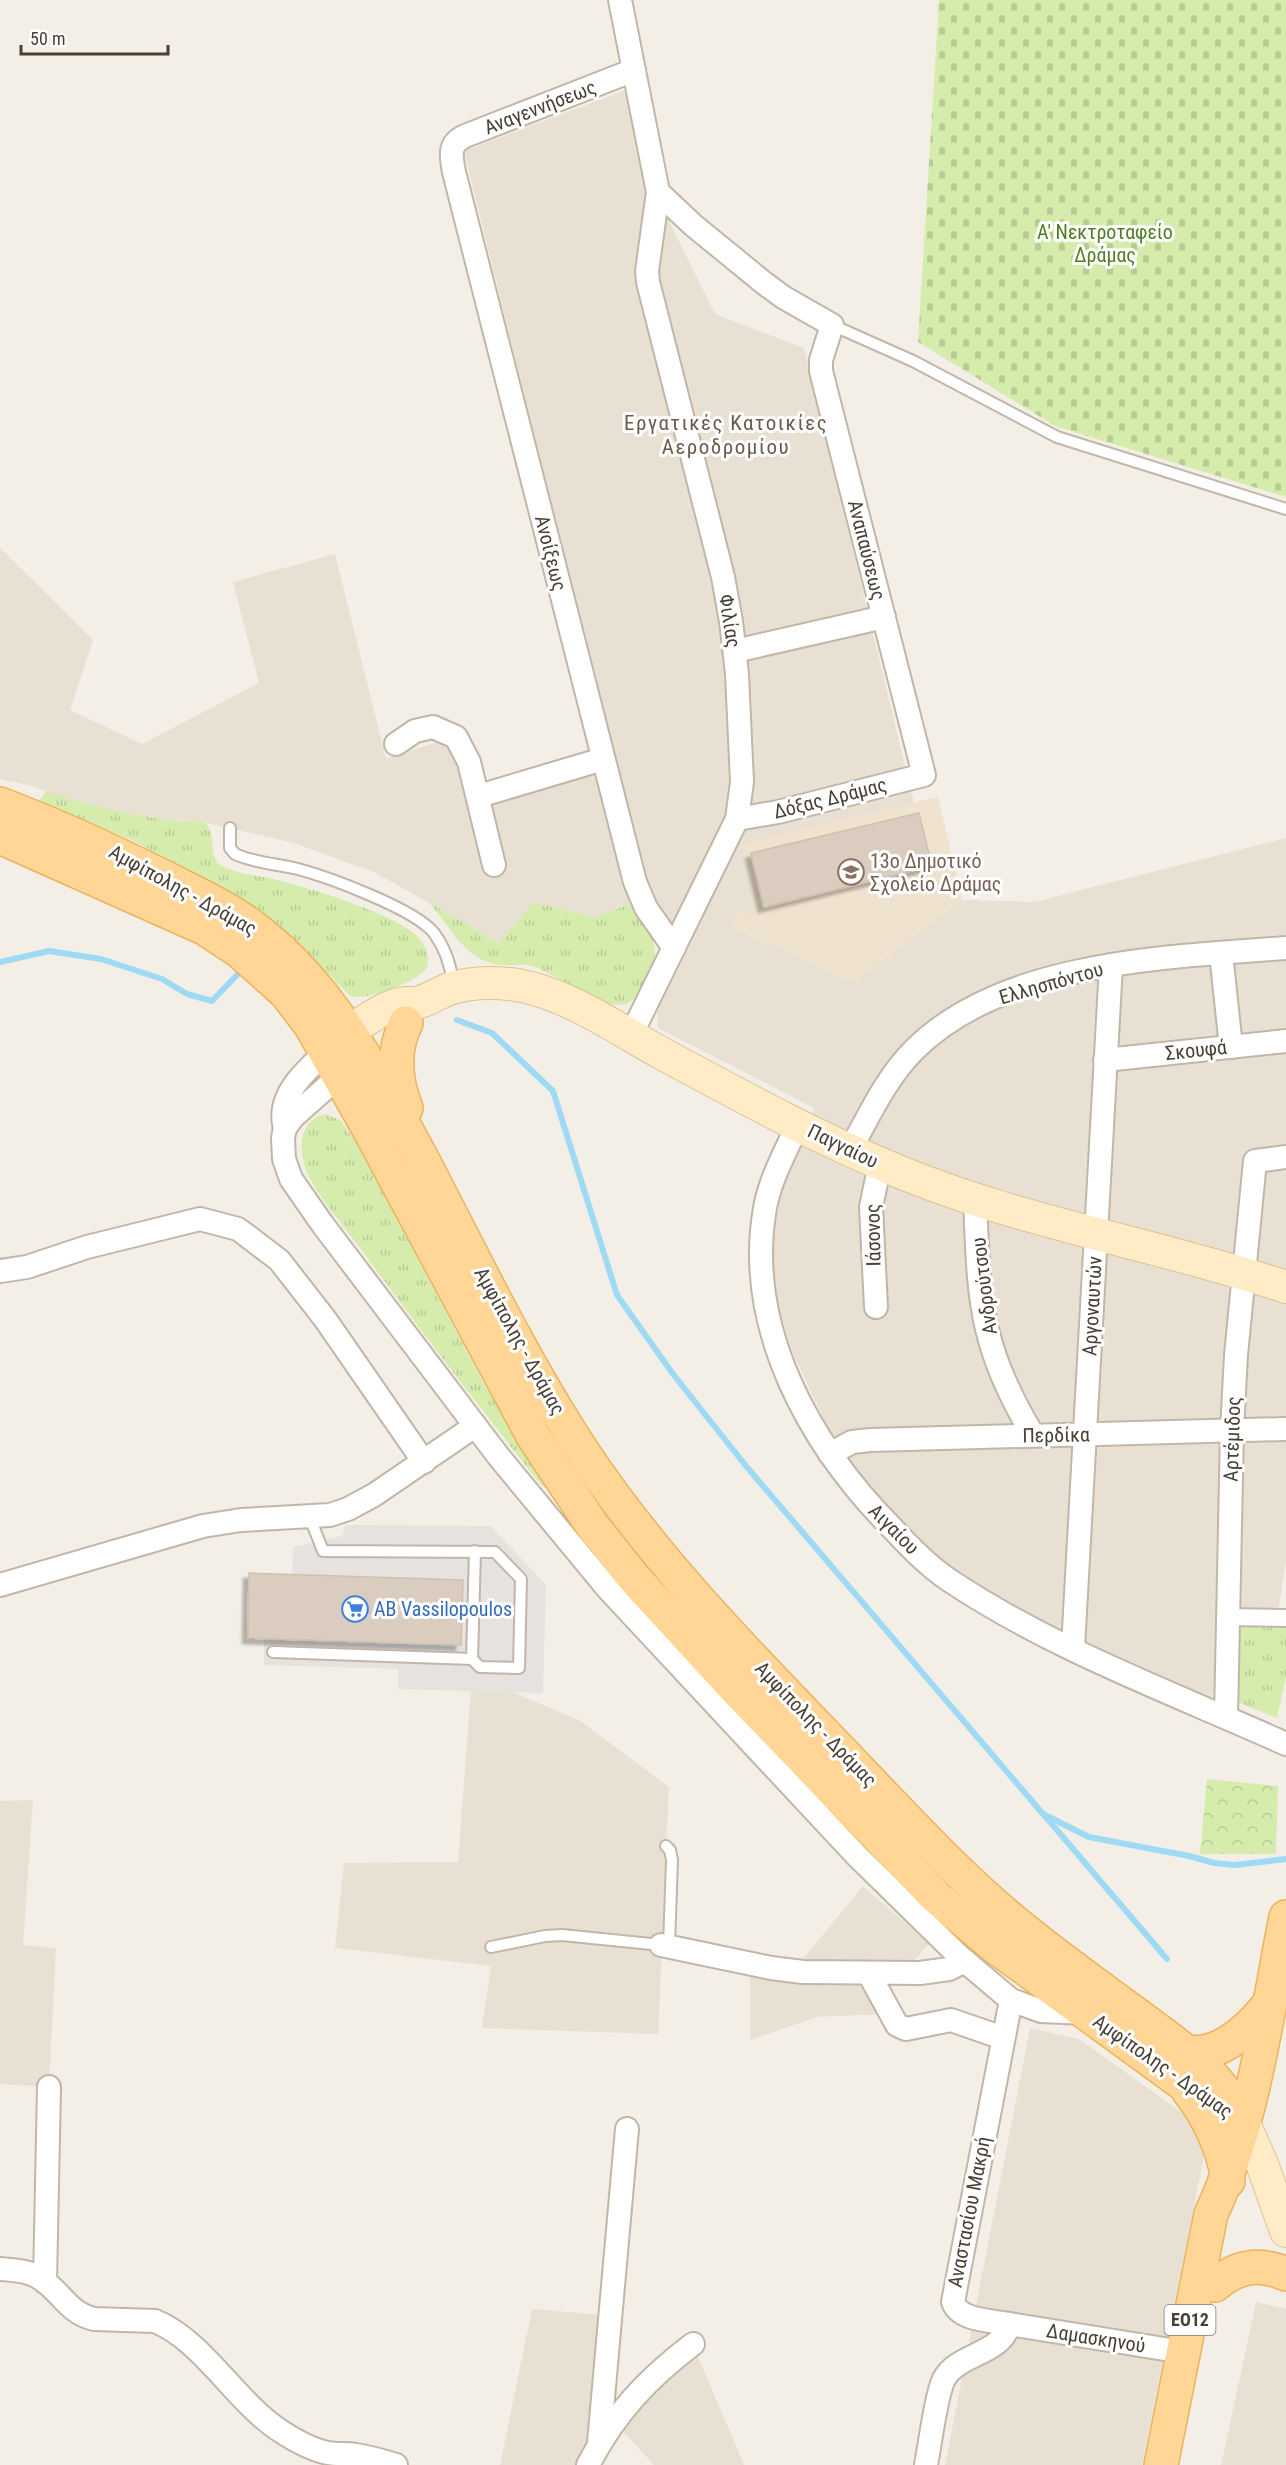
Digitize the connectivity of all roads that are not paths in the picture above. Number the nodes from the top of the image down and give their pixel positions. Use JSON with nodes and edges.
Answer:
{"nodes":[{"id":1,"x":620,"y":0,"type":"edge"},
{"id":2,"x":634,"y":70,"type":"junction"},
{"id":3,"x":451,"y":150,"type":"joint"},
{"id":4,"x":658,"y":192,"type":"junction"},
{"id":5,"x":832,"y":325,"type":"junction"},
{"id":6,"x":1286,"y":509,"type":"edge"},
{"id":7,"x":884,"y":617,"type":"junction"},
{"id":8,"x":735,"y":651,"type":"junction"},
{"id":9,"x":396,"y":744,"type":"dead end"},
{"id":10,"x":603,"y":759,"type":"junction"},
{"id":11,"x":924,"y":775,"type":"joint"},
{"id":12,"x":479,"y":796,"type":"junction"},
{"id":13,"x":0,"y":804,"type":"edge"},
{"id":14,"x":737,"y":819,"type":"junction"},
{"id":15,"x":230,"y":828,"type":"dead end"},
{"id":16,"x":0,"y":837,"type":"edge"},
{"id":17,"x":494,"y":865,"type":"dead end"},
{"id":18,"x":674,"y":948,"type":"junction"},
{"id":19,"x":1286,"y":948,"type":"edge"},
{"id":20,"x":260,"y":951,"type":"junction"},
{"id":21,"x":1221,"y":953,"type":"junction"},
{"id":22,"x":1111,"y":965,"type":"junction"},
{"id":23,"x":430,"y":1001,"type":"junction"},
{"id":24,"x":632,"y":1035,"type":"junction"},
{"id":25,"x":1286,"y":1041,"type":"edge"},
{"id":26,"x":1231,"y":1047,"type":"junction"},
{"id":27,"x":345,"y":1054,"type":"junction"},
{"id":28,"x":1105,"y":1060,"type":"junction"},
{"id":29,"x":798,"y":1124,"type":"junction"},
{"id":30,"x":850,"y":1150,"type":"junction"},
{"id":31,"x":1286,"y":1157,"type":"edge"},
{"id":32,"x":880,"y":1164,"type":"junction"},
{"id":33,"x":975,"y":1199,"type":"junction"},
{"id":34,"x":458,"y":1228,"type":"junction"},
{"id":35,"x":1096,"y":1234,"type":"junction"},
{"id":36,"x":0,"y":1271,"type":"edge"},
{"id":37,"x":1243,"y":1273,"type":"junction"},
{"id":38,"x":1286,"y":1287,"type":"edge"},
{"id":39,"x":876,"y":1307,"type":"dead end"},
{"id":40,"x":475,"y":1426,"type":"junction"},
{"id":41,"x":1286,"y":1429,"type":"edge"},
{"id":42,"x":1232,"y":1430,"type":"junction"},
{"id":43,"x":1085,"y":1434,"type":"junction"},
{"id":44,"x":1033,"y":1435,"type":"junction"},
{"id":45,"x":830,"y":1454,"type":"junction"},
{"id":46,"x":424,"y":1462,"type":"junction"},
{"id":47,"x":310,"y":1518,"type":"junction"},
{"id":48,"x":475,"y":1551,"type":"junction"},
{"id":49,"x":0,"y":1585,"type":"edge"},
{"id":50,"x":1228,"y":1617,"type":"junction"},
{"id":51,"x":1286,"y":1618,"type":"edge"},
{"id":52,"x":1073,"y":1648,"type":"junction"},
{"id":53,"x":273,"y":1652,"type":"dead end"},
{"id":54,"x":472,"y":1659,"type":"junction"},
{"id":55,"x":1226,"y":1717,"type":"junction"},
{"id":56,"x":1286,"y":1744,"type":"edge"},
{"id":57,"x":666,"y":1846,"type":"dead end"},
{"id":58,"x":1286,"y":1917,"type":"edge"},
{"id":59,"x":665,"y":1946,"type":"junction"},
{"id":60,"x":491,"y":1947,"type":"dead end"},
{"id":61,"x":965,"y":1961,"type":"junction"},
{"id":62,"x":869,"y":1974,"type":"junction"},
{"id":63,"x":1011,"y":2000,"type":"junction"},
{"id":64,"x":1271,"y":2002,"type":"junction"},
{"id":65,"x":1087,"y":2013,"type":"junction"},
{"id":66,"x":1003,"y":2038,"type":"junction"},
{"id":67,"x":1184,"y":2066,"type":"junction"},
{"id":68,"x":49,"y":2087,"type":"dead end"},
{"id":69,"x":1243,"y":2121,"type":"junction"},
{"id":70,"x":627,"y":2129,"type":"dead end"},
{"id":71,"x":1228,"y":2178,"type":"junction"},
{"id":72,"x":1286,"y":2232,"type":"edge"},
{"id":73,"x":0,"y":2269,"type":"edge"},
{"id":74,"x":1286,"y":2274,"type":"edge"},
{"id":75,"x":45,"y":2282,"type":"junction"},
{"id":76,"x":1215,"y":2285,"type":"junction"},
{"id":77,"x":1009,"y":2324,"type":"junction"},
{"id":78,"x":693,"y":2344,"type":"dead end"},
{"id":79,"x":1183,"y":2352,"type":"junction"},
{"id":80,"x":599,"y":2443,"type":"junction"},
{"id":81,"x":396,"y":2465,"type":"edge"},
{"id":82,"x":588,"y":2465,"type":"edge"},
{"id":83,"x":926,"y":2465,"type":"edge"},
{"id":84,"x":1161,"y":2465,"type":"edge"},
{"id":85,"x":1178,"y":2465,"type":"edge"}],
"edges":[{"from":1,"to":2,"type":"street","name":"Φιλίας"},
{"from":2,"to":3,"type":"street","name":"Αναγεννήσεως"},
{"from":2,"to":4,"type":"street","name":"Φιλίας"},
{"from":3,"to":10,"type":"street","name":"Ανοίξεως"},
{"from":4,"to":5,"type":"street"},
{"from":4,"to":8,"type":"street","name":"Φιλίας"},
{"from":5,"to":6,"type":"lane"},
{"from":5,"to":7,"type":"street","name":"Αναπαύσεως"},
{"from":7,"to":8,"type":"street"},
{"from":7,"to":11,"type":"street","name":"Αναπαύσεως"},
{"from":8,"to":14,"type":"street","name":"Φιλίας"},
{"from":9,"to":12,"type":"street"},
{"from":10,"to":12,"type":"street"},
{"from":10,"to":18,"type":"street","name":"Ανοίξεως"},
{"from":11,"to":14,"type":"street","name":"Δόξας Δράμας"},
{"from":12,"to":17,"type":"street"},
{"from":13,"to":20,"type":"main road","name":"Αμφίπολης - Δράμας"},
{"from":14,"to":18,"type":"street","name":"Φιλίας"},
{"from":15,"to":23,"type":"lane"},
{"from":16,"to":20,"type":"main road","name":"Αμφίπολης - Δράμας"},
{"from":18,"to":24,"type":"street","name":"Φιλίας"},
{"from":19,"to":21,"type":"street","name":"Ελλησπόντου"},
{"from":20,"to":27,"type":"main road","name":"Αμφίπολης - Δράμας"},
{"from":21,"to":22,"type":"street","name":"Ελλησπόντου"},
{"from":21,"to":26,"type":"street"},
{"from":22,"to":28,"type":"street","name":"Αργοναυτών"},
{"from":22,"to":30,"type":"street","name":"Ελλησπόντου"},
{"from":23,"to":24,"type":"main road","name":"Παγγαίου"},
{"from":23,"to":27,"type":"main road"},
{"from":23,"to":34,"type":"main road"},
{"from":24,"to":29,"type":"main road","name":"Παγγαίου"},
{"from":25,"to":26,"type":"street","name":"Σκουφά"},
{"from":26,"to":28,"type":"street","name":"Σκουφά"},
{"from":27,"to":34,"type":"main road","name":"Αμφίπολης - Δράμας"},
{"from":27,"to":40,"type":"street"},
{"from":27,"to":65,"type":"main road","name":"Αμφίπολης - Δράμας"},
{"from":28,"to":35,"type":"street","name":"Αργοναυτών"},
{"from":29,"to":30,"type":"main road","name":"Παγγαίου"},
{"from":29,"to":45,"type":"street","name":"Αιγαίου"},
{"from":30,"to":32,"type":"main road","name":"Παγγαίου"},
{"from":31,"to":37,"type":"street","name":"Αρτέμιδος"},
{"from":32,"to":33,"type":"main road","name":"Παγγαίου"},
{"from":32,"to":39,"type":"street","name":"Ιάσονος"},
{"from":33,"to":35,"type":"main road","name":"Παγγαίου"},
{"from":33,"to":44,"type":"street","name":"Ανδρούτσου"},
{"from":34,"to":67,"type":"main road","name":"Αμφίπολης - Δράμας"},
{"from":35,"to":37,"type":"main road","name":"Παγγαίου"},
{"from":35,"to":43,"type":"street","name":"Αργοναυτών"},
{"from":36,"to":46,"type":"street"},
{"from":37,"to":38,"type":"main road","name":"Παγγαίου"},
{"from":37,"to":42,"type":"street","name":"Αρτέμιδος"},
{"from":40,"to":46,"type":"street"},
{"from":40,"to":61,"type":"street"},
{"from":41,"to":42,"type":"street","name":"Περδίκα"},
{"from":42,"to":43,"type":"street","name":"Περδίκα"},
{"from":42,"to":50,"type":"street","name":"Αρτέμιδος"},
{"from":43,"to":44,"type":"street","name":"Περδίκα"},
{"from":43,"to":52,"type":"street","name":"Αργοναυτών"},
{"from":44,"to":45,"type":"street","name":"Περδίκα"},
{"from":45,"to":52,"type":"street","name":"Αιγαίου"},
{"from":46,"to":47,"type":"street"},
{"from":47,"to":48,"type":"lane"},
{"from":47,"to":49,"type":"street"},
{"from":48,"to":54,"type":"lane"},
{"from":48,"to":54,"type":"lane"},
{"from":50,"to":51,"type":"street"},
{"from":50,"to":55,"type":"street","name":"Αρτέμιδος"},
{"from":52,"to":55,"type":"street","name":"Αιγαίου"},
{"from":53,"to":54,"type":"lane"},
{"from":55,"to":56,"type":"street","name":"Αιγαίου"},
{"from":57,"to":59,"type":"lane"},
{"from":58,"to":64,"type":"main road","number":"ΕΟ12"},
{"from":59,"to":60,"type":"lane"},
{"from":59,"to":62,"type":"street"},
{"from":61,"to":62,"type":"street"},
{"from":61,"to":63,"type":"street"},
{"from":62,"to":66,"type":"street"},
{"from":63,"to":65,"type":"street"},
{"from":63,"to":66,"type":"street","name":"Αναστασίου Μακρή"},
{"from":64,"to":67,"type":"main road"},
{"from":64,"to":69,"type":"main road","number":"ΕΟ12"},
{"from":65,"to":67,"type":"main road","name":"Αμφίπολης - Δράμας"},
{"from":66,"to":77,"type":"street","name":"Αναστασίου Μακρή"},
{"from":67,"to":69,"type":"main road","name":"Αμφίπολης - Δράμας"},
{"from":67,"to":71,"type":"main road"},
{"from":68,"to":75,"type":"street"},
{"from":69,"to":71,"type":"main road","number":"ΕΟ12"},
{"from":69,"to":72,"type":"main road"},
{"from":70,"to":80,"type":"street"},
{"from":71,"to":76,"type":"main road","number":"ΕΟ12"},
{"from":71,"to":79,"type":"main road","number":"ΕΟ12"},
{"from":73,"to":75,"type":"street"},
{"from":74,"to":76,"type":"main road"},
{"from":75,"to":81,"type":"street"},
{"from":76,"to":85,"type":"main road","number":"ΕΟ12"},
{"from":77,"to":79,"type":"street","name":"Δαμασκηνού"},
{"from":77,"to":83,"type":"street"},
{"from":78,"to":80,"type":"street"},
{"from":79,"to":84,"type":"main road","number":"ΕΟ12"},
{"from":80,"to":82,"type":"street"}]}
